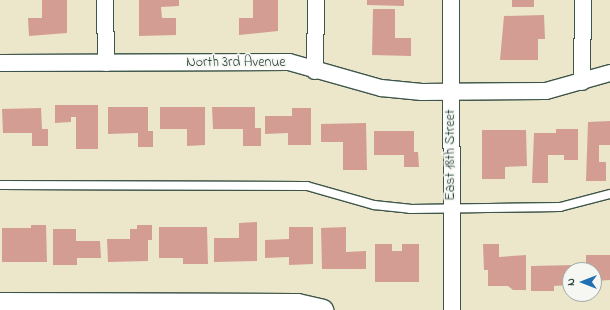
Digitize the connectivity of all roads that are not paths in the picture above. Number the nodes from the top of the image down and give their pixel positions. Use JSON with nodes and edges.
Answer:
{"nodes":[{"id":1,"x":105,"y":0,"type":"edge"},
{"id":2,"x":316,"y":0,"type":"edge"},
{"id":3,"x":451,"y":0,"type":"edge"},
{"id":4,"x":583,"y":0,"type":"edge"},
{"id":5,"x":0,"y":63,"type":"edge"},
{"id":6,"x":106,"y":63,"type":"junction"},
{"id":7,"x":315,"y":71,"type":"junction"},
{"id":8,"x":610,"y":73,"type":"edge"},
{"id":9,"x":582,"y":82,"type":"junction"},
{"id":10,"x":451,"y":92,"type":"junction"},
{"id":11,"x":0,"y":185,"type":"edge"},
{"id":12,"x":610,"y":194,"type":"edge"},
{"id":13,"x":451,"y":209,"type":"junction"},
{"id":14,"x":0,"y":303,"type":"edge"},
{"id":15,"x":322,"y":310,"type":"edge"},
{"id":16,"x":452,"y":310,"type":"edge"}],
"edges":[{"from":1,"to":6,"type":"street"},
{"from":2,"to":7,"type":"street"},
{"from":3,"to":10,"type":"street","name":"East 18th Street"},
{"from":4,"to":9,"type":"street"},
{"from":5,"to":6,"type":"street","name":"North 3rd Avenue"},
{"from":6,"to":7,"type":"street","name":"North 3rd Avenue"},
{"from":7,"to":10,"type":"street","name":"North 3rd Avenue"},
{"from":8,"to":9,"type":"street","name":"North 3rd Avenue"},
{"from":9,"to":10,"type":"street","name":"North 3rd Avenue"},
{"from":10,"to":13,"type":"street","name":"East 18th Street"},
{"from":11,"to":13,"type":"lane"},
{"from":12,"to":13,"type":"lane"},
{"from":13,"to":16,"type":"street","name":"East 18th Street"},
{"from":14,"to":15,"type":"street"}]}
